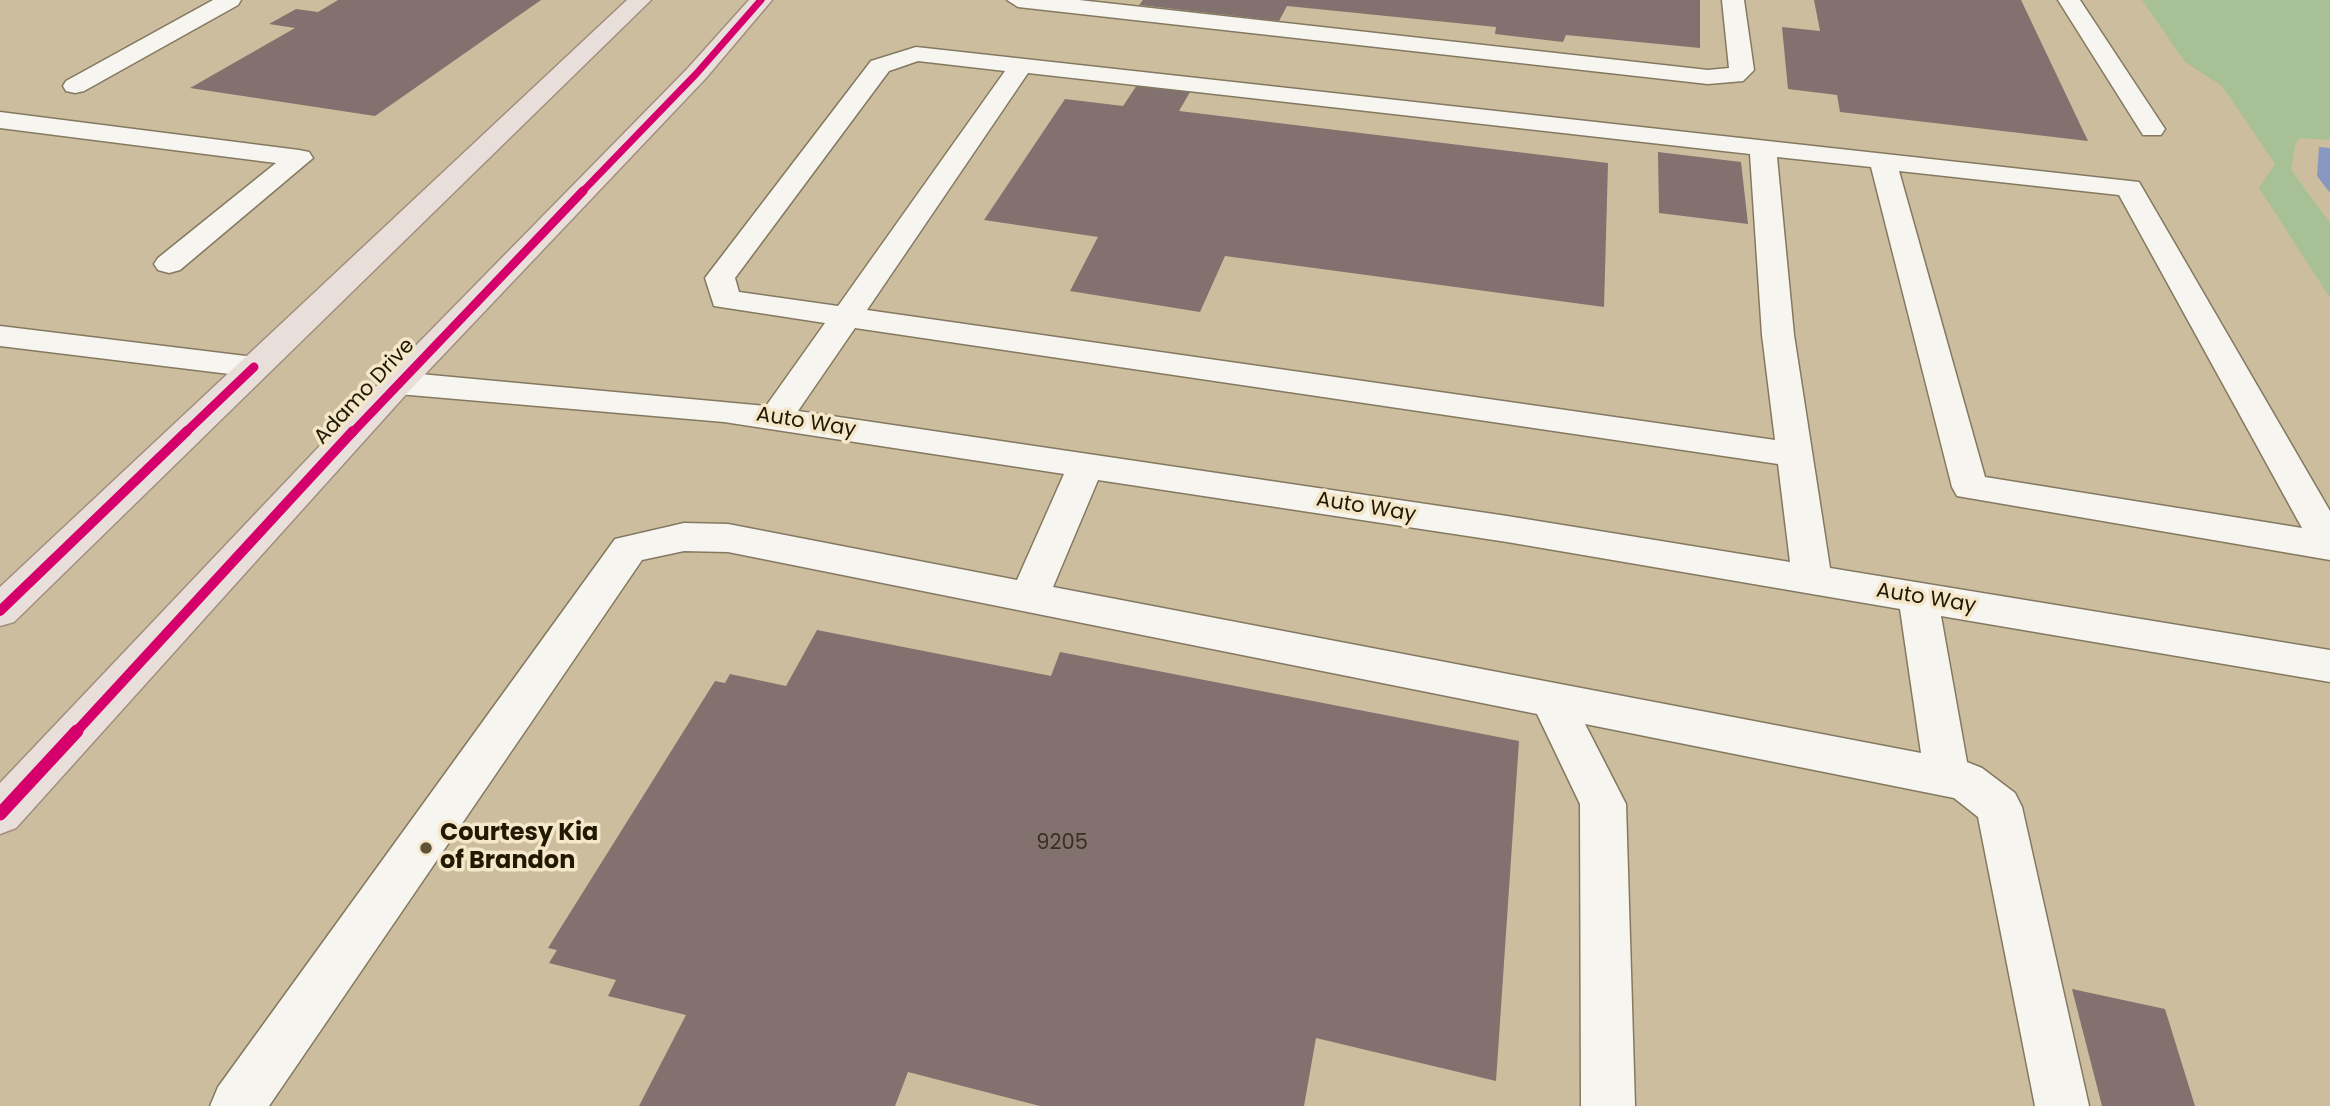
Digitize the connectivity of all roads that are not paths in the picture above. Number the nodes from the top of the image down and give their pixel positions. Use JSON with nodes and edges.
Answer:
{"nodes":[{"id":1,"x":230,"y":0,"type":"edge"},
{"id":2,"x":640,"y":0,"type":"edge"},
{"id":3,"x":761,"y":0,"type":"edge"},
{"id":4,"x":1018,"y":0,"type":"edge"},
{"id":5,"x":1733,"y":0,"type":"edge"},
{"id":6,"x":2069,"y":0,"type":"edge"},
{"id":7,"x":1021,"y":65,"type":"junction"},
{"id":8,"x":75,"y":86,"type":"dead end"},
{"id":9,"x":0,"y":120,"type":"edge"},
{"id":10,"x":2152,"y":129,"type":"dead end"},
{"id":11,"x":1763,"y":147,"type":"junction"},
{"id":12,"x":1883,"y":161,"type":"junction"},
{"id":13,"x":169,"y":264,"type":"dead end"},
{"id":14,"x":844,"y":317,"type":"junction"},
{"id":15,"x":0,"y":336,"type":"edge"},
{"id":16,"x":254,"y":367,"type":"junction"},
{"id":17,"x":398,"y":383,"type":"junction"},
{"id":18,"x":775,"y":419,"type":"junction"},
{"id":19,"x":1794,"y":455,"type":"junction"},
{"id":20,"x":1086,"y":466,"type":"junction"},
{"id":21,"x":2330,"y":545,"type":"edge"},
{"id":22,"x":1812,"y":580,"type":"junction"},
{"id":23,"x":1029,"y":597,"type":"junction"},
{"id":24,"x":1918,"y":598,"type":"junction"},
{"id":25,"x":0,"y":611,"type":"edge"},
{"id":26,"x":2330,"y":667,"type":"edge"},
{"id":27,"x":1552,"y":700,"type":"junction"},
{"id":28,"x":1947,"y":777,"type":"junction"},
{"id":29,"x":0,"y":814,"type":"edge"},
{"id":30,"x":237,"y":1106,"type":"edge"},
{"id":31,"x":1608,"y":1106,"type":"edge"},
{"id":32,"x":2062,"y":1106,"type":"edge"}],
"edges":[{"from":1,"to":8,"type":"lane"},
{"from":2,"to":16,"type":"main road"},
{"from":3,"to":17,"type":"main road","name":"Adamo Drive"},
{"from":4,"to":5,"type":"lane"},
{"from":6,"to":10,"type":"lane"},
{"from":7,"to":11,"type":"lane"},
{"from":7,"to":14,"type":"lane"},
{"from":7,"to":14,"type":"lane"},
{"from":9,"to":13,"type":"lane"},
{"from":11,"to":12,"type":"lane"},
{"from":11,"to":19,"type":"lane"},
{"from":12,"to":21,"type":"lane"},
{"from":12,"to":21,"type":"lane"},
{"from":14,"to":18,"type":"lane"},
{"from":14,"to":19,"type":"lane"},
{"from":15,"to":16,"type":"lane"},
{"from":16,"to":25,"type":"main road"},
{"from":17,"to":18,"type":"lane","name":"Auto Way"},
{"from":17,"to":29,"type":"main road","name":"Adamo Drive"},
{"from":18,"to":20,"type":"lane","name":"Auto Way"},
{"from":19,"to":22,"type":"lane"},
{"from":20,"to":22,"type":"lane","name":"Auto Way"},
{"from":20,"to":23,"type":"lane"},
{"from":22,"to":24,"type":"lane","name":"Auto Way"},
{"from":23,"to":27,"type":"lane"},
{"from":23,"to":30,"type":"lane"},
{"from":24,"to":26,"type":"lane","name":"Auto Way"},
{"from":24,"to":28,"type":"lane"},
{"from":27,"to":28,"type":"lane"},
{"from":27,"to":31,"type":"lane"},
{"from":28,"to":32,"type":"lane"}]}
